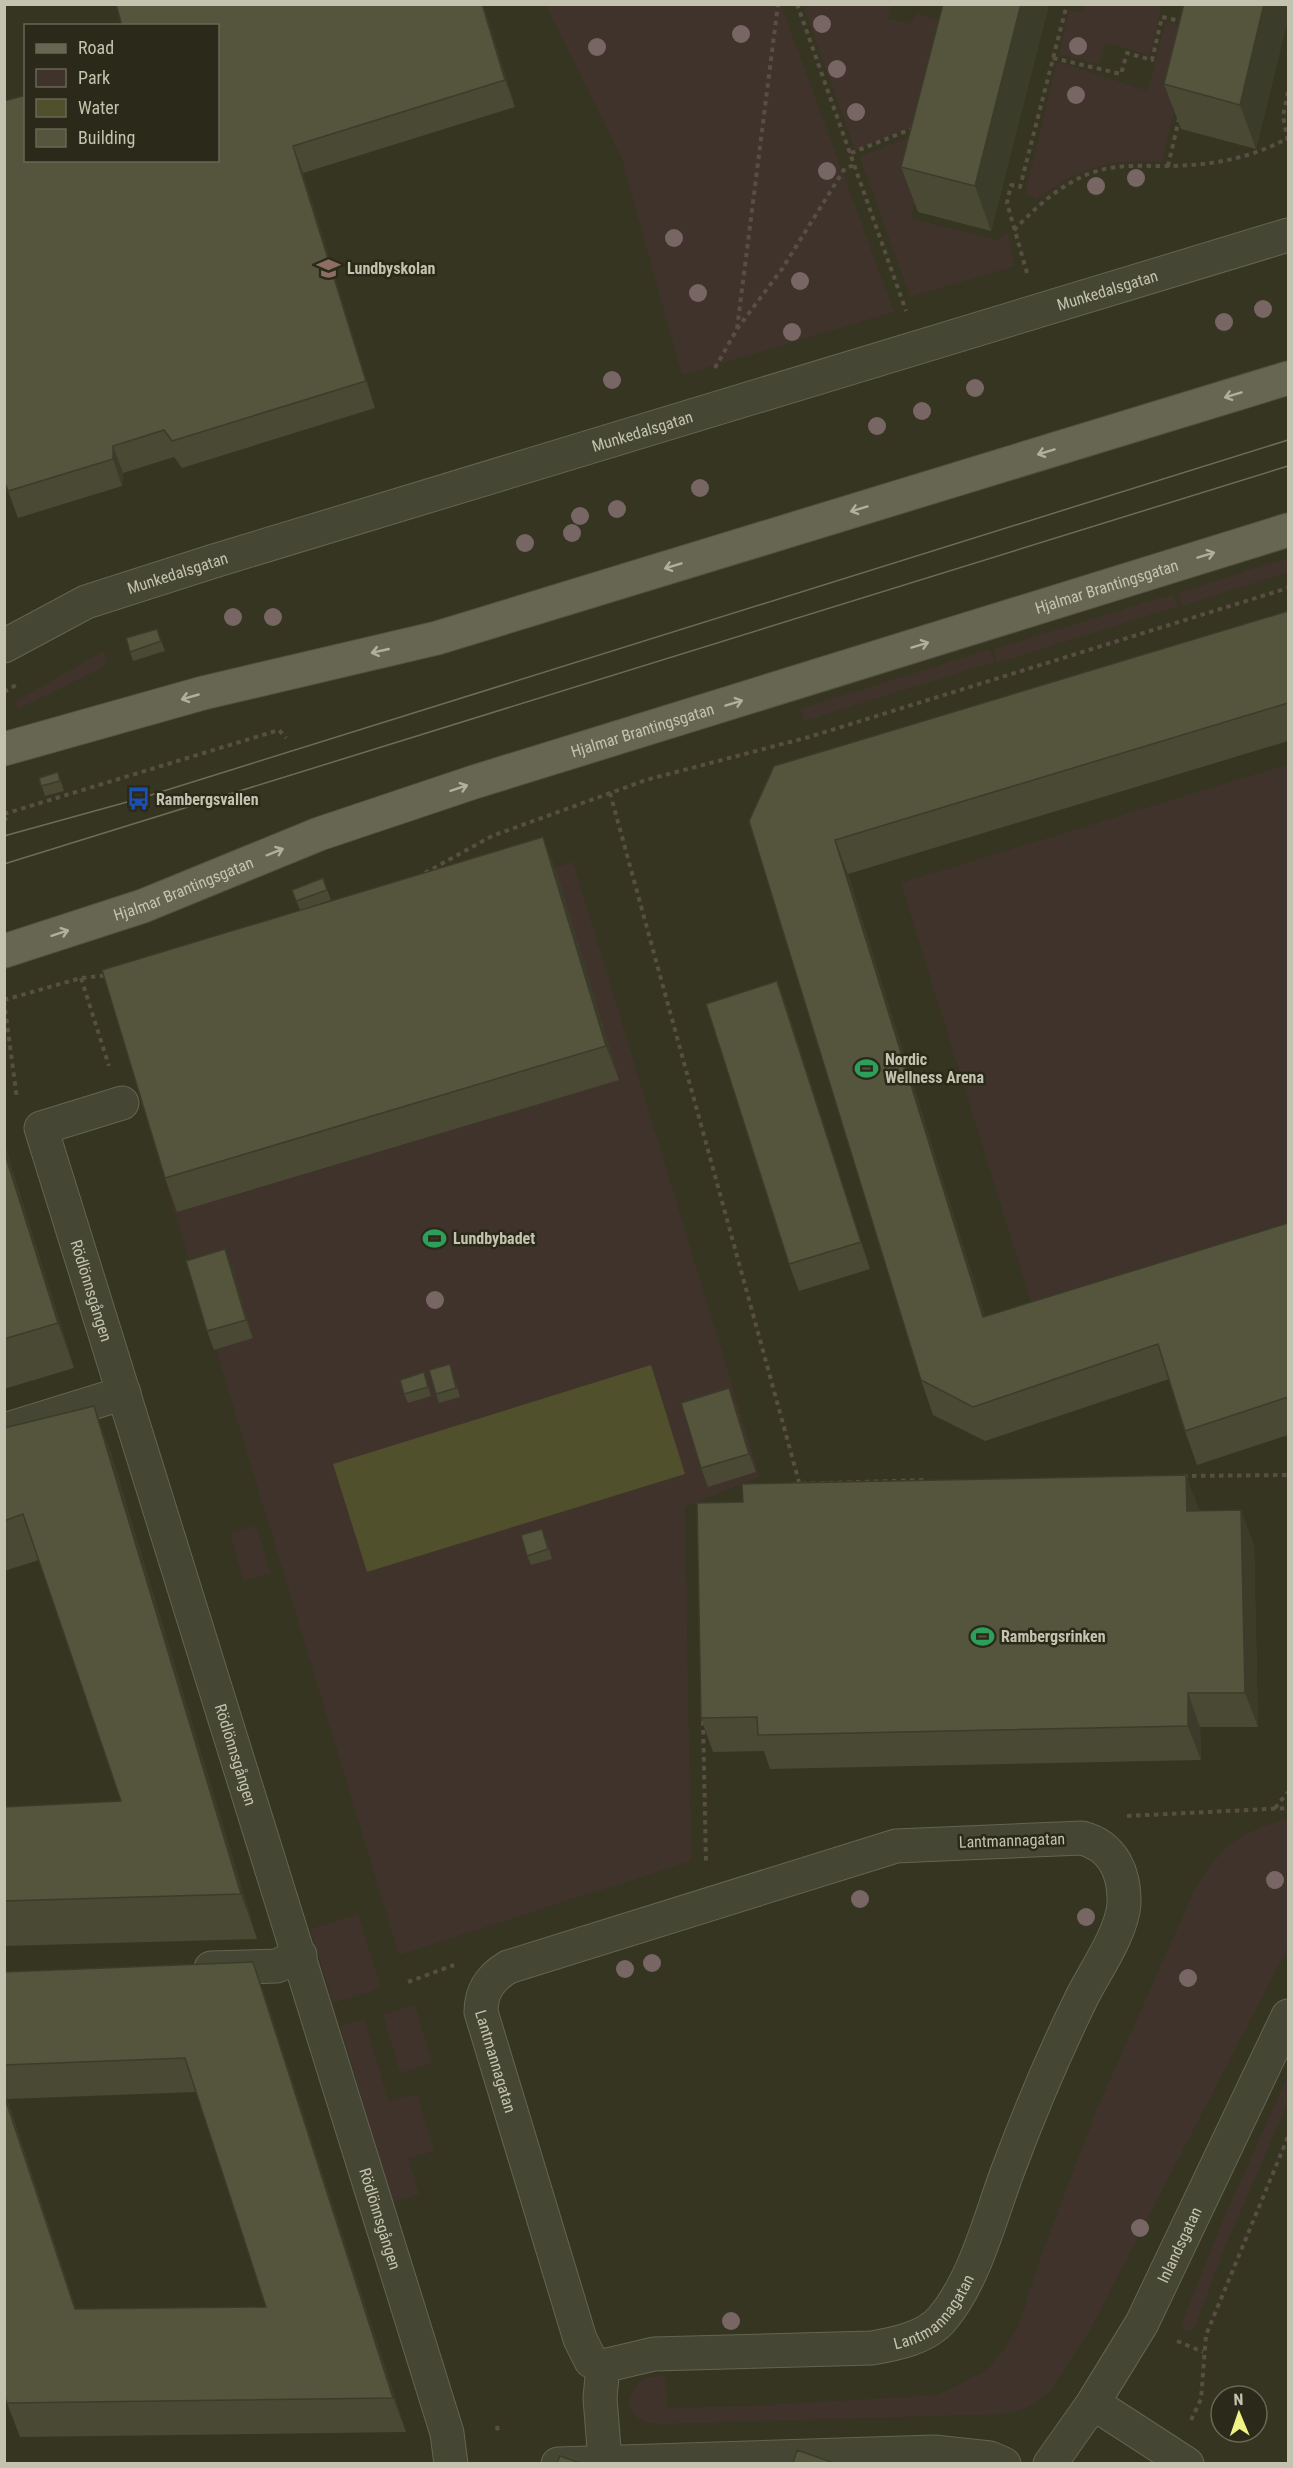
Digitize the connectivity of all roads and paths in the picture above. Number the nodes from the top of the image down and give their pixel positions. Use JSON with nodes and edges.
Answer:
{"nodes":[{"id":1,"x":778,"y":4,"type":"edge"},
{"id":2,"x":797,"y":4,"type":"edge"},
{"id":3,"x":1067,"y":4,"type":"edge"},
{"id":4,"x":1189,"y":23,"type":"edge"},
{"id":5,"x":1053,"y":58,"type":"junction"},
{"id":6,"x":1288,"y":92,"type":"edge"},
{"id":7,"x":1181,"y":112,"type":"edge"},
{"id":8,"x":925,"y":124,"type":"edge"},
{"id":9,"x":1288,"y":139,"type":"edge"},
{"id":10,"x":851,"y":153,"type":"junction"},
{"id":11,"x":855,"y":165,"type":"junction"},
{"id":12,"x":1168,"y":166,"type":"junction"},
{"id":13,"x":1014,"y":230,"type":"junction"},
{"id":14,"x":1288,"y":235,"type":"edge"},
{"id":15,"x":1028,"y":278,"type":"dead end"},
{"id":16,"x":908,"y":318,"type":"dead end"},
{"id":17,"x":737,"y":329,"type":"junction"},
{"id":18,"x":715,"y":375,"type":"dead end"},
{"id":19,"x":1288,"y":378,"type":"edge"},
{"id":20,"x":1288,"y":530,"type":"edge"},
{"id":21,"x":1288,"y":588,"type":"edge"},
{"id":22,"x":6,"y":639,"type":"edge"},
{"id":23,"x":286,"y":738,"type":"dead end"},
{"id":24,"x":4,"y":748,"type":"edge"},
{"id":25,"x":610,"y":793,"type":"junction"},
{"id":26,"x":5,"y":818,"type":"edge"},
{"id":27,"x":422,"y":875,"type":"edge"},
{"id":28,"x":4,"y":951,"type":"edge"},
{"id":29,"x":115,"y":975,"type":"edge"},
{"id":30,"x":81,"y":978,"type":"junction"},
{"id":31,"x":4,"y":1001,"type":"edge"},
{"id":32,"x":122,"y":1103,"type":"joint"},
{"id":33,"x":18,"y":1104,"type":"dead end"},
{"id":34,"x":124,"y":1393,"type":"junction"},
{"id":35,"x":4,"y":1430,"type":"edge"},
{"id":36,"x":1288,"y":1475,"type":"edge"},
{"id":37,"x":1181,"y":1476,"type":"edge"},
{"id":38,"x":930,"y":1480,"type":"edge"},
{"id":39,"x":799,"y":1482,"type":"junction"},
{"id":40,"x":788,"y":1486,"type":"edge"},
{"id":41,"x":703,"y":1717,"type":"edge"},
{"id":42,"x":1288,"y":1792,"type":"edge"},
{"id":43,"x":1275,"y":1809,"type":"dead end"},
{"id":44,"x":706,"y":1870,"type":"dead end"},
{"id":45,"x":300,"y":1956,"type":"junction"},
{"id":46,"x":182,"y":1970,"type":"edge"},
{"id":47,"x":1288,"y":2016,"type":"edge"},
{"id":48,"x":1288,"y":2137,"type":"edge"},
{"id":49,"x":603,"y":2366,"type":"junction"},
{"id":50,"x":1093,"y":2403,"type":"junction"},
{"id":51,"x":497,"y":2426,"type":"dead end"},
{"id":52,"x":498,"y":2432,"type":"dead end"},
{"id":53,"x":1180,"y":2458,"type":"edge"},
{"id":54,"x":605,"y":2462,"type":"junction"},
{"id":55,"x":451,"y":2463,"type":"edge"},
{"id":56,"x":558,"y":2463,"type":"edge"},
{"id":57,"x":1004,"y":2463,"type":"edge"},
{"id":58,"x":1050,"y":2463,"type":"edge"}],
"edges":[{"from":1,"to":17,"type":"path"},
{"from":2,"to":10,"type":"path"},
{"from":3,"to":5,"type":"path"},
{"from":4,"to":5,"type":"path"},
{"from":5,"to":13,"type":"path"},
{"from":6,"to":9,"type":"path"},
{"from":7,"to":12,"type":"path"},
{"from":8,"to":10,"type":"path"},
{"from":9,"to":12,"type":"path"},
{"from":10,"to":11,"type":"path"},
{"from":11,"to":16,"type":"path"},
{"from":11,"to":17,"type":"path"},
{"from":12,"to":13,"type":"path"},
{"from":13,"to":15,"type":"path"},
{"from":14,"to":22,"type":"street","name":"Munkedalsgatan"},
{"from":17,"to":18,"type":"path"},
{"from":19,"to":24,"type":"main road","one_way":true},
{"from":28,"to":20,"type":"main road","name":"Hjalmar Brantingsgatan","one_way":true},
{"from":21,"to":25,"type":"path"},
{"from":23,"to":26,"type":"path"},
{"from":25,"to":27,"type":"path"},
{"from":25,"to":39,"type":"path"},
{"from":29,"to":30,"type":"path"},
{"from":30,"to":31,"type":"path"},
{"from":30,"to":32,"type":"path"},
{"from":31,"to":33,"type":"path"},
{"from":32,"to":34,"type":"street","name":"Rödlönnsgången"},
{"from":34,"to":35,"type":"street"},
{"from":34,"to":45,"type":"street","name":"Rödlönnsgången"},
{"from":36,"to":37,"type":"path"},
{"from":38,"to":39,"type":"path"},
{"from":39,"to":40,"type":"path"},
{"from":41,"to":44,"type":"path"},
{"from":42,"to":43,"type":"path"},
{"from":45,"to":46,"type":"street"},
{"from":45,"to":55,"type":"street","name":"Rödlönnsgången"},
{"from":47,"to":50,"type":"street","name":"Inlandsgatan"},
{"from":48,"to":53,"type":"path"},
{"from":49,"to":49,"type":"street","name":"Lantmannagatan"},
{"from":49,"to":54,"type":"street"},
{"from":50,"to":53,"type":"street"},
{"from":50,"to":58,"type":"street","name":"Inlandsgatan"},
{"from":51,"to":52,"type":"path"},
{"from":54,"to":56,"type":"street"},
{"from":54,"to":57,"type":"street"}]}
